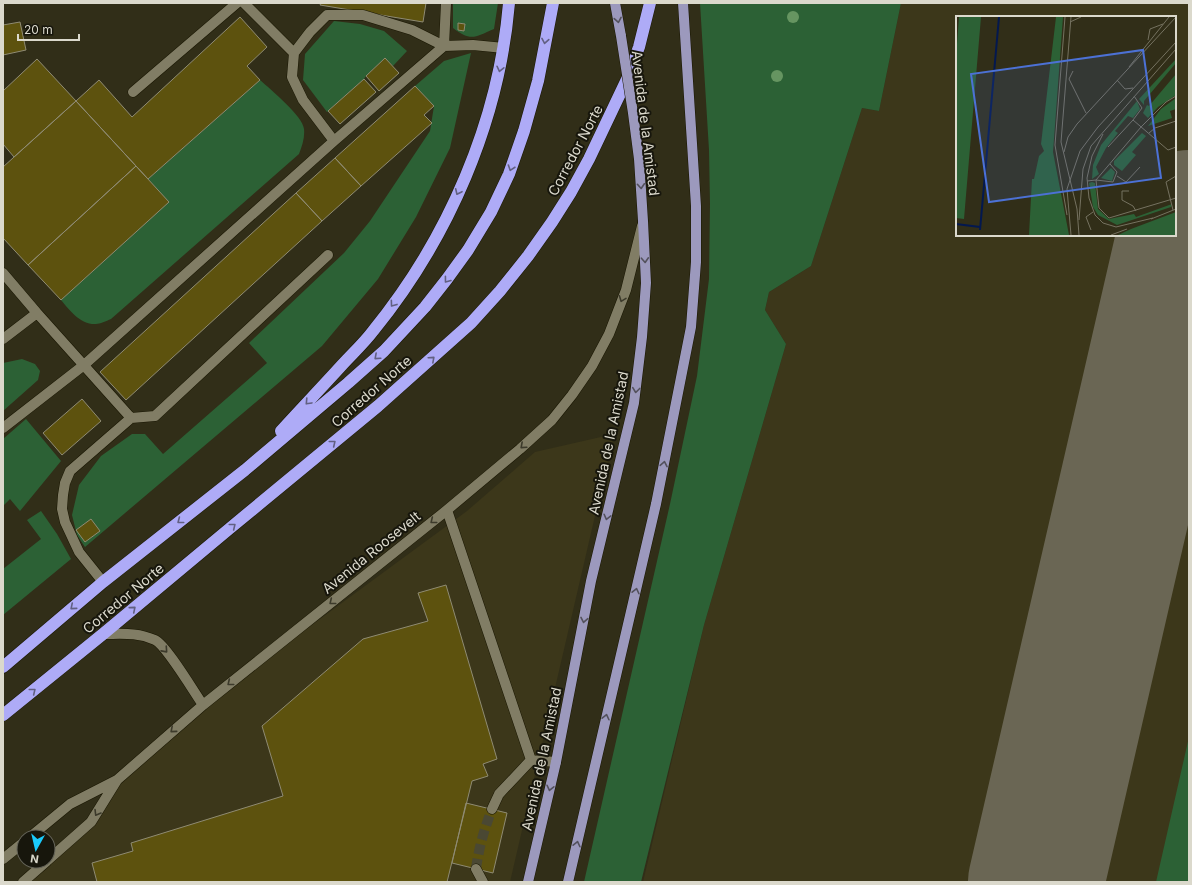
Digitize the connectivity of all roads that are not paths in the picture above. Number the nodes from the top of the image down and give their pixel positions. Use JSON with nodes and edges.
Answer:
{"nodes":[{"id":1,"x":237,"y":3,"type":"edge"},
{"id":2,"x":244,"y":3,"type":"edge"},
{"id":3,"x":446,"y":3,"type":"edge"},
{"id":4,"x":510,"y":3,"type":"edge"},
{"id":5,"x":553,"y":3,"type":"edge"},
{"id":6,"x":615,"y":3,"type":"edge"},
{"id":7,"x":650,"y":3,"type":"edge"},
{"id":8,"x":683,"y":3,"type":"edge"},
{"id":9,"x":444,"y":46,"type":"junction"},
{"id":10,"x":504,"y":48,"type":"junction"},
{"id":11,"x":294,"y":53,"type":"junction"},
{"id":12,"x":133,"y":92,"type":"dead end"},
{"id":13,"x":334,"y":141,"type":"junction"},
{"id":14,"x":643,"y":221,"type":"junction"},
{"id":15,"x":328,"y":256,"type":"dead end"},
{"id":16,"x":3,"y":273,"type":"edge"},
{"id":17,"x":37,"y":313,"type":"junction"},
{"id":18,"x":3,"y":339,"type":"edge"},
{"id":19,"x":84,"y":365,"type":"junction"},
{"id":20,"x":131,"y":418,"type":"junction"},
{"id":21,"x":3,"y":428,"type":"edge"},
{"id":22,"x":245,"y":470,"type":"junction"},
{"id":23,"x":447,"y":510,"type":"junction"},
{"id":24,"x":103,"y":582,"type":"junction"},
{"id":25,"x":103,"y":634,"type":"junction"},
{"id":26,"x":3,"y":666,"type":"edge"},
{"id":27,"x":203,"y":704,"type":"junction"},
{"id":28,"x":3,"y":715,"type":"edge"},
{"id":29,"x":531,"y":760,"type":"junction"},
{"id":30,"x":556,"y":762,"type":"junction"},
{"id":31,"x":117,"y":780,"type":"junction"},
{"id":32,"x":492,"y":809,"type":"tunnel mouth"},
{"id":33,"x":40,"y":829,"type":"edge"},
{"id":34,"x":16,"y":848,"type":"edge"},
{"id":35,"x":56,"y":854,"type":"edge"},
{"id":36,"x":3,"y":859,"type":"edge"},
{"id":37,"x":38,"y":869,"type":"edge"},
{"id":38,"x":476,"y":869,"type":"tunnel mouth"},
{"id":39,"x":23,"y":882,"type":"edge"},
{"id":40,"x":483,"y":882,"type":"edge"},
{"id":41,"x":528,"y":882,"type":"edge"},
{"id":42,"x":568,"y":882,"type":"edge"}],
"edges":[{"from":1,"to":12,"type":"lane"},
{"from":2,"to":11,"type":"lane"},
{"from":3,"to":9,"type":"lane"},
{"from":4,"to":10,"type":"highway"},
{"from":5,"to":22,"type":"highway","name":"Corredor Norte","one_way":true},
{"from":6,"to":14,"type":"main road","name":"Avenida de la Amistad","one_way":true,"bridge":true},
{"from":25,"to":7,"type":"highway","name":"Corredor Norte","one_way":true},
{"from":42,"to":8,"type":"main road","one_way":true},
{"from":9,"to":10,"type":"lane"},
{"from":9,"to":11,"type":"lane"},
{"from":9,"to":13,"type":"lane"},
{"from":10,"to":22,"type":"highway","one_way":true},
{"from":11,"to":13,"type":"lane"},
{"from":13,"to":19,"type":"lane"},
{"from":14,"to":23,"type":"lane","name":"Avenida Roosevelt","one_way":true},
{"from":14,"to":30,"type":"main road","name":"Avenida de la Amistad","one_way":true},
{"from":15,"to":20,"type":"lane"},
{"from":16,"to":17,"type":"lane"},
{"from":17,"to":18,"type":"lane"},
{"from":17,"to":19,"type":"lane"},
{"from":19,"to":20,"type":"lane"},
{"from":19,"to":21,"type":"lane"},
{"from":20,"to":24,"type":"lane"},
{"from":22,"to":24,"type":"highway","name":"Corredor Norte","one_way":true},
{"from":23,"to":27,"type":"lane","name":"Avenida Roosevelt","one_way":true},
{"from":23,"to":29,"type":"lane"},
{"from":24,"to":26,"type":"highway","name":"Corredor Norte","one_way":true},
{"from":25,"to":27,"type":"lane","one_way":true},
{"from":28,"to":25,"type":"highway","name":"Corredor Norte","one_way":true},
{"from":27,"to":31,"type":"lane","name":"Avenida Roosevelt","one_way":true},
{"from":29,"to":30,"type":"lane"},
{"from":29,"to":32,"type":"lane"},
{"from":30,"to":41,"type":"main road","name":"Avenida de la Amistad","one_way":true},
{"from":31,"to":33,"type":"lane","name":"Avenida Roosevelt"},
{"from":31,"to":35,"type":"lane","one_way":true},
{"from":34,"to":36,"type":"lane"},
{"from":37,"to":39,"type":"lane"},
{"from":38,"to":40,"type":"lane"}]}
